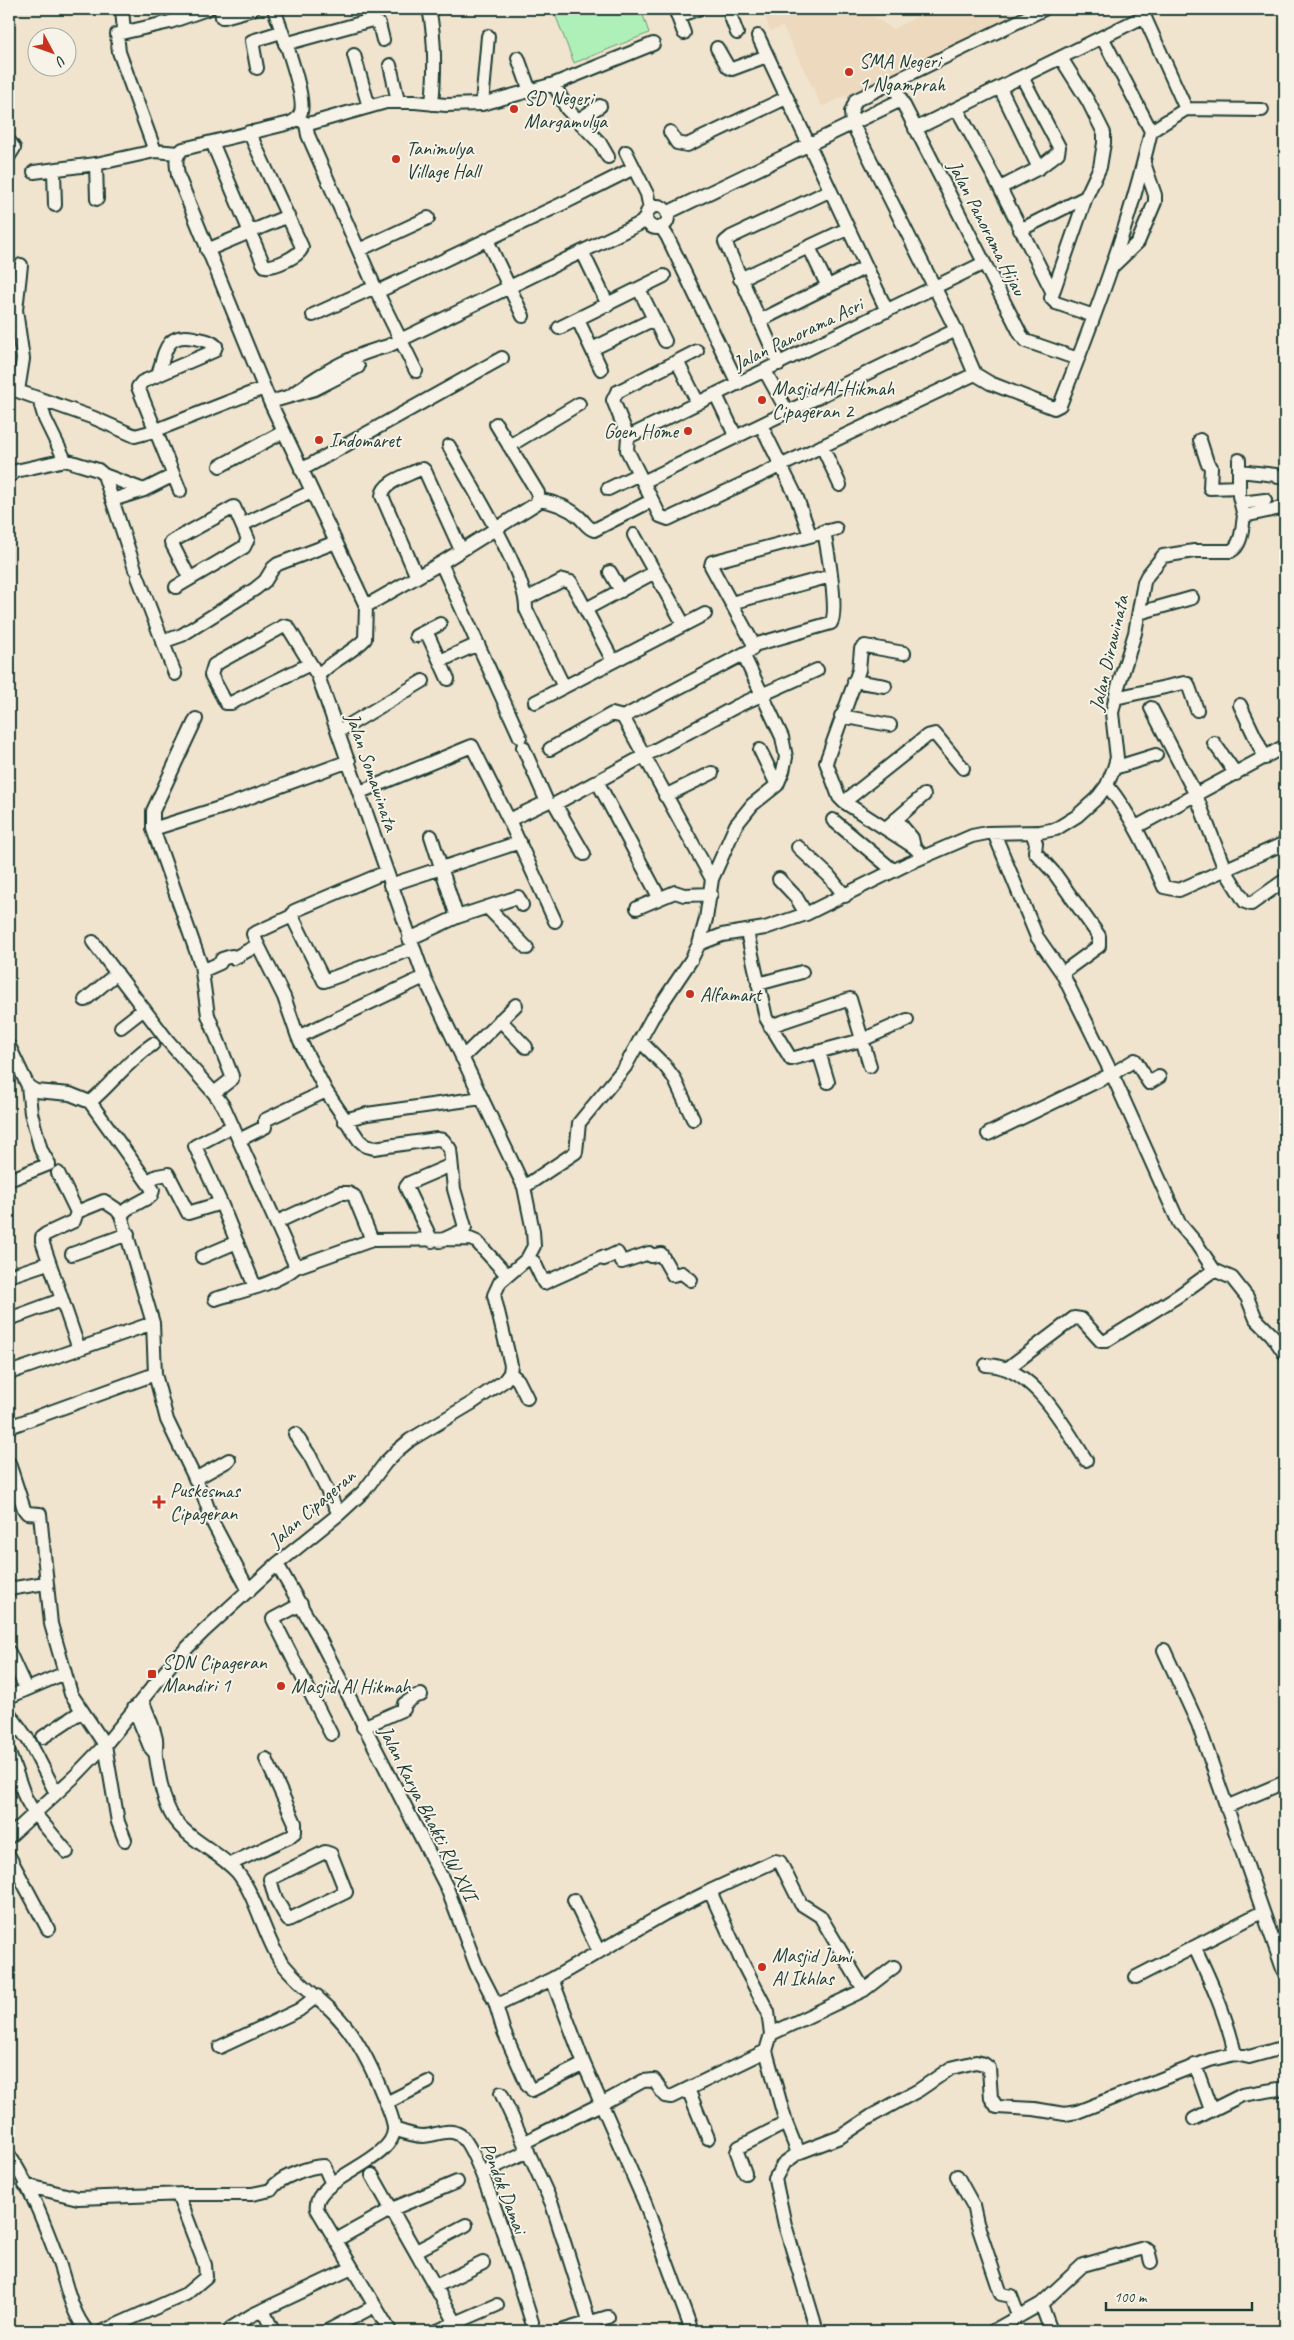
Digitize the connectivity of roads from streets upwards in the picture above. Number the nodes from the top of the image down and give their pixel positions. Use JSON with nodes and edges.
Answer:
{"nodes":[{"id":1,"x":122,"y":9,"type":"edge"},
{"id":2,"x":208,"y":9,"type":"edge"},
{"id":3,"x":220,"y":9,"type":"edge"},
{"id":4,"x":253,"y":9,"type":"edge"},
{"id":5,"x":274,"y":9,"type":"edge"},
{"id":6,"x":421,"y":9,"type":"edge"},
{"id":7,"x":428,"y":9,"type":"edge"},
{"id":8,"x":698,"y":9,"type":"edge"},
{"id":9,"x":728,"y":9,"type":"edge"},
{"id":10,"x":1044,"y":9,"type":"edge"},
{"id":11,"x":677,"y":12,"type":"edge"},
{"id":12,"x":186,"y":13,"type":"edge"},
{"id":13,"x":1143,"y":13,"type":"edge"},
{"id":14,"x":124,"y":32,"type":"junction"},
{"id":15,"x":684,"y":33,"type":"dead end"},
{"id":16,"x":737,"y":33,"type":"dead end"},
{"id":17,"x":488,"y":36,"type":"dead end"},
{"id":18,"x":758,"y":36,"type":"dead end"},
{"id":19,"x":1102,"y":37,"type":"junction"},
{"id":20,"x":283,"y":38,"type":"junction"},
{"id":21,"x":383,"y":40,"type":"dead end"},
{"id":22,"x":433,"y":41,"type":"junction"},
{"id":23,"x":653,"y":44,"type":"dead end"},
{"id":24,"x":716,"y":48,"type":"dead end"},
{"id":25,"x":354,"y":56,"type":"dead end"},
{"id":26,"x":766,"y":56,"type":"junction"},
{"id":27,"x":518,"y":58,"type":"dead end"},
{"id":28,"x":1061,"y":58,"type":"junction"},
{"id":29,"x":390,"y":65,"type":"dead end"},
{"id":30,"x":257,"y":68,"type":"dead end"},
{"id":31,"x":1022,"y":77,"type":"junction"},
{"id":32,"x":892,"y":82,"type":"junction"},
{"id":33,"x":554,"y":84,"type":"junction"},
{"id":34,"x":1000,"y":88,"type":"junction"},
{"id":35,"x":530,"y":91,"type":"junction"},
{"id":36,"x":786,"y":98,"type":"junction"},
{"id":37,"x":901,"y":100,"type":"junction"},
{"id":38,"x":398,"y":101,"type":"junction"},
{"id":39,"x":432,"y":104,"type":"junction"},
{"id":40,"x":482,"y":104,"type":"junction"},
{"id":41,"x":369,"y":106,"type":"junction"},
{"id":42,"x":600,"y":106,"type":"dead end"},
{"id":43,"x":957,"y":109,"type":"junction"},
{"id":44,"x":1186,"y":109,"type":"junction"},
{"id":45,"x":1262,"y":110,"type":"dead end"},
{"id":46,"x":578,"y":120,"type":"junction"},
{"id":47,"x":302,"y":121,"type":"junction"},
{"id":48,"x":852,"y":123,"type":"junction"},
{"id":49,"x":915,"y":129,"type":"junction"},
{"id":50,"x":1151,"y":131,"type":"junction"},
{"id":51,"x":250,"y":132,"type":"junction"},
{"id":52,"x":670,"y":132,"type":"dead end"},
{"id":53,"x":9,"y":141,"type":"edge"},
{"id":54,"x":212,"y":142,"type":"junction"},
{"id":55,"x":808,"y":146,"type":"junction"},
{"id":56,"x":156,"y":151,"type":"junction"},
{"id":57,"x":626,"y":152,"type":"dead end"},
{"id":58,"x":178,"y":153,"type":"junction"},
{"id":59,"x":9,"y":156,"type":"edge"},
{"id":60,"x":608,"y":157,"type":"dead end"},
{"id":61,"x":1144,"y":163,"type":"junction"},
{"id":62,"x":96,"y":164,"type":"junction"},
{"id":63,"x":634,"y":168,"type":"junction"},
{"id":64,"x":1039,"y":168,"type":"junction"},
{"id":65,"x":54,"y":171,"type":"junction"},
{"id":66,"x":34,"y":172,"type":"dead end"},
{"id":67,"x":1000,"y":188,"type":"junction"},
{"id":68,"x":829,"y":191,"type":"junction"},
{"id":69,"x":1086,"y":197,"type":"junction"},
{"id":70,"x":97,"y":199,"type":"dead end"},
{"id":71,"x":55,"y":205,"type":"dead end"},
{"id":72,"x":288,"y":216,"type":"junction"},
{"id":73,"x":428,"y":218,"type":"dead end"},
{"id":74,"x":657,"y":219,"type":"junction"},
{"id":75,"x":847,"y":229,"type":"junction"},
{"id":76,"x":1020,"y":230,"type":"junction"},
{"id":77,"x":250,"y":232,"type":"junction"},
{"id":78,"x":487,"y":240,"type":"junction"},
{"id":79,"x":809,"y":247,"type":"junction"},
{"id":80,"x":207,"y":250,"type":"junction"},
{"id":81,"x":359,"y":250,"type":"junction"},
{"id":82,"x":583,"y":253,"type":"junction"},
{"id":83,"x":984,"y":263,"type":"junction"},
{"id":84,"x":21,"y":265,"type":"dead end"},
{"id":85,"x":866,"y":267,"type":"junction"},
{"id":86,"x":1111,"y":268,"type":"junction"},
{"id":87,"x":664,"y":276,"type":"dead end"},
{"id":88,"x":740,"y":279,"type":"junction"},
{"id":89,"x":828,"y":286,"type":"junction"},
{"id":90,"x":510,"y":288,"type":"junction"},
{"id":91,"x":934,"y":288,"type":"junction"},
{"id":92,"x":639,"y":289,"type":"junction"},
{"id":93,"x":376,"y":290,"type":"junction"},
{"id":94,"x":1053,"y":293,"type":"junction"},
{"id":95,"x":608,"y":305,"type":"junction"},
{"id":96,"x":887,"y":311,"type":"junction"},
{"id":97,"x":313,"y":315,"type":"dead end"},
{"id":98,"x":523,"y":316,"type":"dead end"},
{"id":99,"x":1094,"y":316,"type":"junction"},
{"id":100,"x":654,"y":319,"type":"junction"},
{"id":101,"x":578,"y":320,"type":"junction"},
{"id":102,"x":760,"y":321,"type":"junction"},
{"id":103,"x":560,"y":328,"type":"dead end"},
{"id":104,"x":956,"y":330,"type":"junction"},
{"id":105,"x":401,"y":339,"type":"junction"},
{"id":106,"x":666,"y":341,"type":"dead end"},
{"id":107,"x":592,"y":349,"type":"junction"},
{"id":108,"x":697,"y":351,"type":"dead end"},
{"id":109,"x":502,"y":358,"type":"dead end"},
{"id":110,"x":1078,"y":360,"type":"junction"},
{"id":111,"x":677,"y":361,"type":"junction"},
{"id":112,"x":779,"y":364,"type":"junction"},
{"id":113,"x":601,"y":369,"type":"dead end"},
{"id":114,"x":416,"y":371,"type":"dead end"},
{"id":115,"x":765,"y":371,"type":"junction"},
{"id":116,"x":975,"y":374,"type":"junction"},
{"id":117,"x":158,"y":375,"type":"dead end"},
{"id":118,"x":738,"y":384,"type":"junction"},
{"id":119,"x":264,"y":388,"type":"junction"},
{"id":120,"x":14,"y":389,"type":"edge"},
{"id":121,"x":716,"y":395,"type":"junction"},
{"id":122,"x":39,"y":399,"type":"junction"},
{"id":123,"x":270,"y":402,"type":"junction"},
{"id":124,"x":698,"y":403,"type":"junction"},
{"id":125,"x":579,"y":404,"type":"dead end"},
{"id":126,"x":787,"y":411,"type":"junction"},
{"id":127,"x":496,"y":424,"type":"dead end"},
{"id":128,"x":761,"y":425,"type":"junction"},
{"id":129,"x":154,"y":431,"type":"junction"},
{"id":130,"x":283,"y":432,"type":"junction"},
{"id":131,"x":628,"y":437,"type":"junction"},
{"id":132,"x":736,"y":437,"type":"junction"},
{"id":133,"x":1200,"y":440,"type":"dead end"},
{"id":134,"x":449,"y":446,"type":"dead end"},
{"id":135,"x":509,"y":446,"type":"junction"},
{"id":136,"x":822,"y":446,"type":"junction"},
{"id":137,"x":65,"y":460,"type":"junction"},
{"id":138,"x":220,"y":466,"type":"dead end"},
{"id":139,"x":782,"y":466,"type":"junction"},
{"id":140,"x":301,"y":470,"type":"junction"},
{"id":141,"x":104,"y":475,"type":"junction"},
{"id":142,"x":9,"y":476,"type":"edge"},
{"id":143,"x":172,"y":476,"type":"junction"},
{"id":144,"x":1278,"y":477,"type":"dead end"},
{"id":145,"x":641,"y":478,"type":"junction"},
{"id":146,"x":840,"y":485,"type":"dead end"},
{"id":147,"x":1239,"y":488,"type":"junction"},
{"id":148,"x":608,"y":489,"type":"dead end"},
{"id":149,"x":144,"y":490,"type":"junction"},
{"id":150,"x":180,"y":492,"type":"dead end"},
{"id":151,"x":311,"y":492,"type":"junction"},
{"id":152,"x":112,"y":500,"type":"junction"},
{"id":153,"x":539,"y":500,"type":"junction"},
{"id":154,"x":1265,"y":500,"type":"dead end"},
{"id":155,"x":1241,"y":502,"type":"junction"},
{"id":156,"x":645,"y":504,"type":"dead end"},
{"id":157,"x":1285,"y":507,"type":"edge"},
{"id":158,"x":1244,"y":516,"type":"junction"},
{"id":159,"x":242,"y":525,"type":"junction"},
{"id":160,"x":494,"y":528,"type":"junction"},
{"id":161,"x":634,"y":535,"type":"dead end"},
{"id":162,"x":810,"y":535,"type":"junction"},
{"id":163,"x":336,"y":542,"type":"junction"},
{"id":164,"x":461,"y":550,"type":"junction"},
{"id":165,"x":441,"y":563,"type":"junction"},
{"id":166,"x":610,"y":572,"type":"dead end"},
{"id":167,"x":655,"y":572,"type":"junction"},
{"id":168,"x":831,"y":576,"type":"junction"},
{"id":169,"x":418,"y":577,"type":"junction"},
{"id":170,"x":190,"y":579,"type":"junction"},
{"id":171,"x":176,"y":587,"type":"dead end"},
{"id":172,"x":620,"y":590,"type":"junction"},
{"id":173,"x":526,"y":598,"type":"junction"},
{"id":174,"x":1192,"y":598,"type":"dead end"},
{"id":175,"x":731,"y":603,"type":"junction"},
{"id":176,"x":366,"y":606,"type":"junction"},
{"id":177,"x":586,"y":609,"type":"junction"},
{"id":178,"x":1139,"y":613,"type":"junction"},
{"id":179,"x":705,"y":614,"type":"dead end"},
{"id":180,"x":440,"y":624,"type":"dead end"},
{"id":181,"x":684,"y":625,"type":"junction"},
{"id":182,"x":162,"y":642,"type":"junction"},
{"id":183,"x":478,"y":644,"type":"junction"},
{"id":184,"x":754,"y":645,"type":"junction"},
{"id":185,"x":904,"y":652,"type":"dead end"},
{"id":186,"x":743,"y":654,"type":"junction"},
{"id":187,"x":440,"y":661,"type":"junction"},
{"id":188,"x":613,"y":662,"type":"junction"},
{"id":189,"x":310,"y":664,"type":"junction"},
{"id":190,"x":817,"y":670,"type":"dead end"},
{"id":191,"x":175,"y":674,"type":"dead end"},
{"id":192,"x":318,"y":676,"type":"junction"},
{"id":193,"x":448,"y":679,"type":"dead end"},
{"id":194,"x":423,"y":681,"type":"dead end"},
{"id":195,"x":854,"y":682,"type":"junction"},
{"id":196,"x":885,"y":686,"type":"dead end"},
{"id":197,"x":564,"y":687,"type":"junction"},
{"id":198,"x":762,"y":694,"type":"junction"},
{"id":199,"x":1115,"y":698,"type":"junction"},
{"id":200,"x":535,"y":702,"type":"dead end"},
{"id":201,"x":1240,"y":706,"type":"dead end"},
{"id":202,"x":1151,"y":708,"type":"dead end"},
{"id":203,"x":1197,"y":710,"type":"dead end"},
{"id":204,"x":842,"y":716,"type":"junction"},
{"id":205,"x":624,"y":717,"type":"junction"},
{"id":206,"x":196,"y":719,"type":"dead end"},
{"id":207,"x":890,"y":725,"type":"dead end"},
{"id":208,"x":339,"y":731,"type":"junction"},
{"id":209,"x":1214,"y":743,"type":"dead end"},
{"id":210,"x":1285,"y":746,"type":"edge"},
{"id":211,"x":550,"y":749,"type":"dead end"},
{"id":212,"x":760,"y":750,"type":"dead end"},
{"id":213,"x":644,"y":755,"type":"junction"},
{"id":214,"x":1156,"y":755,"type":"dead end"},
{"id":215,"x":1265,"y":758,"type":"junction"},
{"id":216,"x":349,"y":761,"type":"junction"},
{"id":217,"x":963,"y":768,"type":"dead end"},
{"id":218,"x":1114,"y":768,"type":"junction"},
{"id":219,"x":712,"y":773,"type":"dead end"},
{"id":220,"x":1236,"y":774,"type":"junction"},
{"id":221,"x":597,"y":782,"type":"junction"},
{"id":222,"x":777,"y":785,"type":"junction"},
{"id":223,"x":1107,"y":785,"type":"junction"},
{"id":224,"x":360,"y":792,"type":"junction"},
{"id":225,"x":924,"y":795,"type":"dead end"},
{"id":226,"x":1196,"y":795,"type":"junction"},
{"id":227,"x":666,"y":796,"type":"junction"},
{"id":228,"x":844,"y":802,"type":"junction"},
{"id":229,"x":896,"y":819,"type":"junction"},
{"id":230,"x":509,"y":820,"type":"junction"},
{"id":231,"x":833,"y":820,"type":"dead end"},
{"id":232,"x":1136,"y":827,"type":"junction"},
{"id":233,"x":886,"y":828,"type":"junction"},
{"id":234,"x":153,"y":829,"type":"junction"},
{"id":235,"x":994,"y":833,"type":"junction"},
{"id":236,"x":1032,"y":833,"type":"junction"},
{"id":237,"x":431,"y":836,"type":"dead end"},
{"id":238,"x":520,"y":842,"type":"junction"},
{"id":239,"x":1285,"y":843,"type":"edge"},
{"id":240,"x":798,"y":847,"type":"dead end"},
{"id":241,"x":919,"y":852,"type":"junction"},
{"id":242,"x":584,"y":854,"type":"dead end"},
{"id":243,"x":441,"y":870,"type":"junction"},
{"id":244,"x":1225,"y":870,"type":"junction"},
{"id":245,"x":894,"y":871,"type":"junction"},
{"id":246,"x":386,"y":872,"type":"junction"},
{"id":247,"x":712,"y":879,"type":"junction"},
{"id":248,"x":779,"y":879,"type":"dead end"},
{"id":249,"x":1285,"y":880,"type":"edge"},
{"id":250,"x":390,"y":885,"type":"junction"},
{"id":251,"x":711,"y":894,"type":"junction"},
{"id":252,"x":845,"y":896,"type":"junction"},
{"id":253,"x":659,"y":897,"type":"junction"},
{"id":254,"x":522,"y":905,"type":"dead end"},
{"id":255,"x":487,"y":907,"type":"junction"},
{"id":256,"x":637,"y":908,"type":"dead end"},
{"id":257,"x":806,"y":914,"type":"junction"},
{"id":258,"x":292,"y":916,"type":"junction"},
{"id":259,"x":457,"y":917,"type":"junction"},
{"id":260,"x":555,"y":921,"type":"dead end"},
{"id":261,"x":747,"y":932,"type":"junction"},
{"id":262,"x":93,"y":942,"type":"dead end"},
{"id":263,"x":411,"y":944,"type":"junction"},
{"id":264,"x":698,"y":944,"type":"junction"},
{"id":265,"x":258,"y":945,"type":"junction"},
{"id":266,"x":527,"y":948,"type":"dead end"},
{"id":267,"x":202,"y":971,"type":"junction"},
{"id":268,"x":802,"y":972,"type":"dead end"},
{"id":269,"x":117,"y":973,"type":"junction"},
{"id":270,"x":1062,"y":973,"type":"junction"},
{"id":271,"x":424,"y":977,"type":"junction"},
{"id":272,"x":758,"y":984,"type":"junction"},
{"id":273,"x":85,"y":1000,"type":"dead end"},
{"id":274,"x":516,"y":1005,"type":"dead end"},
{"id":275,"x":144,"y":1008,"type":"junction"},
{"id":276,"x":500,"y":1020,"type":"junction"},
{"id":277,"x":907,"y":1020,"type":"dead end"},
{"id":278,"x":770,"y":1026,"type":"junction"},
{"id":279,"x":121,"y":1027,"type":"dead end"},
{"id":280,"x":298,"y":1037,"type":"junction"},
{"id":281,"x":862,"y":1040,"type":"junction"},
{"id":282,"x":640,"y":1041,"type":"junction"},
{"id":283,"x":153,"y":1044,"type":"dead end"},
{"id":284,"x":9,"y":1046,"type":"edge"},
{"id":285,"x":526,"y":1047,"type":"dead end"},
{"id":286,"x":819,"y":1052,"type":"junction"},
{"id":287,"x":462,"y":1058,"type":"junction"},
{"id":288,"x":870,"y":1066,"type":"dead end"},
{"id":289,"x":1112,"y":1074,"type":"junction"},
{"id":290,"x":1159,"y":1077,"type":"dead end"},
{"id":291,"x":828,"y":1082,"type":"dead end"},
{"id":292,"x":28,"y":1086,"type":"junction"},
{"id":293,"x":326,"y":1091,"type":"junction"},
{"id":294,"x":214,"y":1093,"type":"junction"},
{"id":295,"x":482,"y":1098,"type":"junction"},
{"id":296,"x":90,"y":1102,"type":"junction"},
{"id":297,"x":692,"y":1119,"type":"dead end"},
{"id":298,"x":344,"y":1120,"type":"junction"},
{"id":299,"x":234,"y":1126,"type":"junction"},
{"id":300,"x":988,"y":1134,"type":"dead end"},
{"id":301,"x":239,"y":1140,"type":"junction"},
{"id":302,"x":451,"y":1165,"type":"junction"},
{"id":303,"x":58,"y":1173,"type":"dead end"},
{"id":304,"x":9,"y":1180,"type":"edge"},
{"id":305,"x":147,"y":1181,"type":"junction"},
{"id":306,"x":524,"y":1187,"type":"junction"},
{"id":307,"x":221,"y":1203,"type":"junction"},
{"id":308,"x":77,"y":1212,"type":"junction"},
{"id":309,"x":121,"y":1215,"type":"junction"},
{"id":310,"x":277,"y":1222,"type":"junction"},
{"id":311,"x":128,"y":1234,"type":"junction"},
{"id":312,"x":372,"y":1240,"type":"junction"},
{"id":313,"x":436,"y":1241,"type":"junction"},
{"id":314,"x":237,"y":1242,"type":"junction"},
{"id":315,"x":72,"y":1254,"type":"dead end"},
{"id":316,"x":202,"y":1257,"type":"dead end"},
{"id":317,"x":527,"y":1260,"type":"junction"},
{"id":318,"x":48,"y":1263,"type":"junction"},
{"id":319,"x":296,"y":1267,"type":"junction"},
{"id":320,"x":1214,"y":1270,"type":"junction"},
{"id":321,"x":507,"y":1275,"type":"junction"},
{"id":322,"x":9,"y":1276,"type":"edge"},
{"id":323,"x":691,"y":1280,"type":"dead end"},
{"id":324,"x":254,"y":1287,"type":"junction"},
{"id":325,"x":215,"y":1299,"type":"dead end"},
{"id":326,"x":61,"y":1300,"type":"junction"},
{"id":327,"x":9,"y":1319,"type":"edge"},
{"id":328,"x":153,"y":1323,"type":"junction"},
{"id":329,"x":79,"y":1349,"type":"junction"},
{"id":330,"x":1285,"y":1354,"type":"edge"},
{"id":331,"x":986,"y":1365,"type":"dead end"},
{"id":332,"x":1008,"y":1368,"type":"junction"},
{"id":333,"x":510,"y":1373,"type":"junction"},
{"id":334,"x":9,"y":1374,"type":"edge"},
{"id":335,"x":156,"y":1374,"type":"junction"},
{"id":336,"x":527,"y":1398,"type":"dead end"},
{"id":337,"x":9,"y":1427,"type":"edge"},
{"id":338,"x":295,"y":1434,"type":"dead end"},
{"id":339,"x":229,"y":1460,"type":"dead end"},
{"id":340,"x":1086,"y":1460,"type":"dead end"},
{"id":341,"x":9,"y":1463,"type":"edge"},
{"id":342,"x":195,"y":1479,"type":"junction"},
{"id":343,"x":339,"y":1514,"type":"junction"},
{"id":344,"x":277,"y":1564,"type":"junction"},
{"id":345,"x":45,"y":1584,"type":"junction"},
{"id":346,"x":9,"y":1589,"type":"edge"},
{"id":347,"x":249,"y":1591,"type":"junction"},
{"id":348,"x":301,"y":1604,"type":"junction"},
{"id":349,"x":1164,"y":1650,"type":"dead end"},
{"id":350,"x":9,"y":1652,"type":"edge"},
{"id":351,"x":66,"y":1673,"type":"junction"},
{"id":352,"x":26,"y":1689,"type":"junction"},
{"id":353,"x":421,"y":1695,"type":"dead end"},
{"id":354,"x":9,"y":1697,"type":"edge"},
{"id":355,"x":138,"y":1704,"type":"junction"},
{"id":356,"x":82,"y":1711,"type":"junction"},
{"id":357,"x":9,"y":1713,"type":"edge"},
{"id":358,"x":363,"y":1727,"type":"junction"},
{"id":359,"x":331,"y":1734,"type":"dead end"},
{"id":360,"x":43,"y":1738,"type":"dead end"},
{"id":361,"x":105,"y":1745,"type":"junction"},
{"id":362,"x":9,"y":1753,"type":"edge"},
{"id":363,"x":266,"y":1759,"type":"dead end"},
{"id":364,"x":1285,"y":1782,"type":"edge"},
{"id":365,"x":56,"y":1793,"type":"junction"},
{"id":366,"x":1226,"y":1807,"type":"junction"},
{"id":367,"x":34,"y":1813,"type":"junction"},
{"id":368,"x":9,"y":1837,"type":"edge"},
{"id":369,"x":125,"y":1840,"type":"dead end"},
{"id":370,"x":67,"y":1852,"type":"dead end"},
{"id":371,"x":9,"y":1856,"type":"edge"},
{"id":372,"x":230,"y":1864,"type":"junction"},
{"id":373,"x":710,"y":1891,"type":"junction"},
{"id":374,"x":275,"y":1897,"type":"junction"},
{"id":375,"x":574,"y":1900,"type":"dead end"},
{"id":376,"x":253,"y":1903,"type":"junction"},
{"id":377,"x":1262,"y":1912,"type":"junction"},
{"id":378,"x":48,"y":1929,"type":"dead end"},
{"id":379,"x":1195,"y":1948,"type":"junction"},
{"id":380,"x":600,"y":1952,"type":"junction"},
{"id":381,"x":894,"y":1967,"type":"dead end"},
{"id":382,"x":1285,"y":1975,"type":"edge"},
{"id":383,"x":1136,"y":1977,"type":"dead end"},
{"id":384,"x":552,"y":1980,"type":"junction"},
{"id":385,"x":864,"y":1990,"type":"junction"},
{"id":386,"x":317,"y":1996,"type":"junction"},
{"id":387,"x":495,"y":2002,"type":"junction"},
{"id":388,"x":771,"y":2034,"type":"junction"},
{"id":389,"x":220,"y":2047,"type":"dead end"},
{"id":390,"x":1285,"y":2047,"type":"edge"},
{"id":391,"x":766,"y":2051,"type":"junction"},
{"id":392,"x":1235,"y":2054,"type":"junction"},
{"id":393,"x":584,"y":2064,"type":"junction"},
{"id":394,"x":1195,"y":2066,"type":"junction"},
{"id":395,"x":428,"y":2082,"type":"dead end"},
{"id":396,"x":1285,"y":2088,"type":"edge"},
{"id":397,"x":688,"y":2089,"type":"junction"},
{"id":398,"x":501,"y":2093,"type":"dead end"},
{"id":399,"x":386,"y":2103,"type":"junction"},
{"id":400,"x":601,"y":2104,"type":"junction"},
{"id":401,"x":1211,"y":2110,"type":"junction"},
{"id":402,"x":1194,"y":2119,"type":"dead end"},
{"id":403,"x":786,"y":2123,"type":"junction"},
{"id":404,"x":394,"y":2129,"type":"junction"},
{"id":405,"x":708,"y":2138,"type":"dead end"},
{"id":406,"x":527,"y":2147,"type":"junction"},
{"id":407,"x":798,"y":2153,"type":"junction"},
{"id":408,"x":9,"y":2155,"type":"edge"},
{"id":409,"x":482,"y":2173,"type":"junction"},
{"id":410,"x":745,"y":2173,"type":"dead end"},
{"id":411,"x":372,"y":2175,"type":"dead end"},
{"id":412,"x":957,"y":2176,"type":"dead end"},
{"id":413,"x":458,"y":2182,"type":"dead end"},
{"id":414,"x":332,"y":2184,"type":"junction"},
{"id":415,"x":25,"y":2185,"type":"junction"},
{"id":416,"x":178,"y":2195,"type":"junction"},
{"id":417,"x":392,"y":2209,"type":"junction"},
{"id":418,"x":466,"y":2225,"type":"dead end"},
{"id":419,"x":336,"y":2240,"type":"junction"},
{"id":420,"x":416,"y":2251,"type":"junction"},
{"id":421,"x":1151,"y":2262,"type":"dead end"},
{"id":422,"x":483,"y":2263,"type":"dead end"},
{"id":423,"x":352,"y":2268,"type":"junction"},
{"id":424,"x":436,"y":2286,"type":"junction"},
{"id":425,"x":1041,"y":2304,"type":"junction"},
{"id":426,"x":497,"y":2305,"type":"dead end"},
{"id":427,"x":375,"y":2306,"type":"junction"},
{"id":428,"x":263,"y":2310,"type":"junction"},
{"id":429,"x":1018,"y":2316,"type":"junction"},
{"id":430,"x":608,"y":2317,"type":"dead end"},
{"id":431,"x":532,"y":2322,"type":"dead end"},
{"id":432,"x":589,"y":2322,"type":"junction"},
{"id":433,"x":456,"y":2323,"type":"junction"},
{"id":434,"x":231,"y":2328,"type":"dead end"},
{"id":435,"x":87,"y":2331,"type":"edge"},
{"id":436,"x":102,"y":2331,"type":"edge"},
{"id":437,"x":274,"y":2331,"type":"edge"},
{"id":438,"x":327,"y":2331,"type":"edge"},
{"id":439,"x":390,"y":2331,"type":"edge"},
{"id":440,"x":437,"y":2331,"type":"edge"},
{"id":441,"x":561,"y":2331,"type":"edge"},
{"id":442,"x":692,"y":2331,"type":"edge"},
{"id":443,"x":816,"y":2331,"type":"edge"},
{"id":444,"x":993,"y":2331,"type":"edge"},
{"id":445,"x":1051,"y":2331,"type":"edge"}],
"edges":[{"from":1,"to":14,"type":"street"},
{"from":2,"to":12,"type":"street"},
{"from":3,"to":4,"type":"street"},
{"from":5,"to":20,"type":"street"},
{"from":6,"to":22,"type":"street"},
{"from":7,"to":22,"type":"street"},
{"from":8,"to":11,"type":"street"},
{"from":9,"to":16,"type":"street"},
{"from":10,"to":32,"type":"street"},
{"from":11,"to":15,"type":"street"},
{"from":12,"to":14,"type":"street"},
{"from":13,"to":19,"type":"street"},
{"from":13,"to":44,"type":"street"},
{"from":14,"to":56,"type":"street"},
{"from":17,"to":40,"type":"street"},
{"from":18,"to":26,"type":"street"},
{"from":19,"to":28,"type":"street"},
{"from":19,"to":50,"type":"street"},
{"from":20,"to":21,"type":"street"},
{"from":20,"to":30,"type":"street"},
{"from":20,"to":47,"type":"street"},
{"from":22,"to":39,"type":"street"},
{"from":23,"to":33,"type":"street"},
{"from":24,"to":26,"type":"street"},
{"from":25,"to":41,"type":"street"},
{"from":26,"to":36,"type":"street"},
{"from":27,"to":35,"type":"street"},
{"from":28,"to":31,"type":"street"},
{"from":28,"to":69,"type":"street"},
{"from":29,"to":38,"type":"street"},
{"from":31,"to":34,"type":"street"},
{"from":31,"to":64,"type":"street"},
{"from":32,"to":37,"type":"street","name":"Jalan Panorama Hijau"},
{"from":32,"to":48,"type":"street"},
{"from":33,"to":35,"type":"street"},
{"from":33,"to":46,"type":"street"},
{"from":34,"to":43,"type":"street"},
{"from":34,"to":64,"type":"street"},
{"from":35,"to":40,"type":"street"},
{"from":36,"to":52,"type":"street"},
{"from":36,"to":55,"type":"street"},
{"from":37,"to":48,"type":"street"},
{"from":37,"to":49,"type":"street","name":"Jalan Panorama Hijau"},
{"from":38,"to":39,"type":"street"},
{"from":38,"to":41,"type":"street"},
{"from":39,"to":40,"type":"street"},
{"from":41,"to":47,"type":"street"},
{"from":42,"to":46,"type":"street"},
{"from":43,"to":49,"type":"street"},
{"from":43,"to":67,"type":"street"},
{"from":44,"to":45,"type":"street"},
{"from":44,"to":50,"type":"street"},
{"from":46,"to":60,"type":"street"},
{"from":47,"to":51,"type":"street"},
{"from":47,"to":81,"type":"street"},
{"from":48,"to":55,"type":"street"},
{"from":48,"to":91,"type":"street"},
{"from":49,"to":83,"type":"street","name":"Jalan Panorama Hijau"},
{"from":50,"to":61,"type":"street"},
{"from":51,"to":54,"type":"street"},
{"from":51,"to":72,"type":"street"},
{"from":53,"to":59,"type":"street"},
{"from":54,"to":58,"type":"street"},
{"from":54,"to":77,"type":"street"},
{"from":55,"to":68,"type":"street"},
{"from":55,"to":74,"type":"street"},
{"from":56,"to":58,"type":"street"},
{"from":56,"to":62,"type":"street"},
{"from":57,"to":63,"type":"street"},
{"from":58,"to":80,"type":"street"},
{"from":61,"to":86,"type":"street"},
{"from":61,"to":86,"type":"street"},
{"from":62,"to":65,"type":"street"},
{"from":62,"to":70,"type":"street"},
{"from":63,"to":74,"type":"street"},
{"from":63,"to":78,"type":"street"},
{"from":64,"to":67,"type":"street"},
{"from":65,"to":66,"type":"street"},
{"from":65,"to":71,"type":"street"},
{"from":67,"to":76,"type":"street"},
{"from":68,"to":75,"type":"street"},
{"from":68,"to":88,"type":"street"},
{"from":69,"to":76,"type":"street"},
{"from":69,"to":94,"type":"street"},
{"from":72,"to":77,"type":"street"},
{"from":72,"to":77,"type":"street"},
{"from":73,"to":81,"type":"street"},
{"from":74,"to":82,"type":"street"},
{"from":74,"to":118,"type":"street"},
{"from":75,"to":79,"type":"street"},
{"from":75,"to":85,"type":"street"},
{"from":76,"to":94,"type":"street"},
{"from":77,"to":80,"type":"street"},
{"from":78,"to":90,"type":"street"},
{"from":78,"to":93,"type":"street"},
{"from":79,"to":88,"type":"street"},
{"from":79,"to":89,"type":"street"},
{"from":80,"to":119,"type":"street"},
{"from":81,"to":93,"type":"street"},
{"from":82,"to":90,"type":"street"},
{"from":82,"to":95,"type":"street"},
{"from":83,"to":91,"type":"street","name":"Jalan Panorama Asri"},
{"from":83,"to":110,"type":"street","name":"Jalan Panorama Hijau"},
{"from":84,"to":120,"type":"street"},
{"from":85,"to":89,"type":"street"},
{"from":85,"to":96,"type":"street"},
{"from":86,"to":99,"type":"street"},
{"from":87,"to":92,"type":"street"},
{"from":88,"to":102,"type":"street"},
{"from":89,"to":102,"type":"street"},
{"from":90,"to":98,"type":"street"},
{"from":90,"to":105,"type":"street"},
{"from":91,"to":96,"type":"street","name":"Jalan Panorama Asri"},
{"from":91,"to":104,"type":"street"},
{"from":92,"to":95,"type":"street"},
{"from":92,"to":100,"type":"street"},
{"from":93,"to":97,"type":"street"},
{"from":93,"to":105,"type":"street"},
{"from":94,"to":99,"type":"street"},
{"from":95,"to":101,"type":"street"},
{"from":96,"to":112,"type":"street","name":"Jalan Panorama Asri"},
{"from":99,"to":110,"type":"street"},
{"from":100,"to":106,"type":"street"},
{"from":100,"to":107,"type":"street"},
{"from":101,"to":103,"type":"street"},
{"from":101,"to":107,"type":"street"},
{"from":102,"to":112,"type":"street"},
{"from":104,"to":116,"type":"street"},
{"from":104,"to":126,"type":"street"},
{"from":105,"to":114,"type":"street"},
{"from":105,"to":123,"type":"street"},
{"from":107,"to":113,"type":"street"},
{"from":108,"to":111,"type":"street"},
{"from":109,"to":140,"type":"street"},
{"from":110,"to":116,"type":"street"},
{"from":111,"to":124,"type":"street"},
{"from":111,"to":131,"type":"street"},
{"from":112,"to":115,"type":"street","name":"Jalan Panorama Asri"},
{"from":115,"to":118,"type":"street","name":"Jalan Panorama Asri"},
{"from":115,"to":126,"type":"street"},
{"from":116,"to":136,"type":"street"},
{"from":117,"to":129,"type":"street"},
{"from":118,"to":121,"type":"street","name":"Jalan Panorama Asri"},
{"from":119,"to":123,"type":"street"},
{"from":119,"to":129,"type":"street"},
{"from":120,"to":122,"type":"street"},
{"from":121,"to":124,"type":"street","name":"Jalan Panorama Asri"},
{"from":121,"to":132,"type":"street"},
{"from":122,"to":129,"type":"street"},
{"from":122,"to":137,"type":"street"},
{"from":123,"to":130,"type":"street"},
{"from":124,"to":131,"type":"street","name":"Jalan Panorama Asri"},
{"from":125,"to":135,"type":"street"},
{"from":126,"to":128,"type":"street"},
{"from":127,"to":135,"type":"street"},
{"from":128,"to":132,"type":"street"},
{"from":128,"to":139,"type":"street"},
{"from":129,"to":143,"type":"street"},
{"from":130,"to":138,"type":"street"},
{"from":130,"to":140,"type":"street"},
{"from":131,"to":145,"type":"street"},
{"from":132,"to":145,"type":"street"},
{"from":133,"to":147,"type":"street"},
{"from":134,"to":160,"type":"street"},
{"from":135,"to":153,"type":"street"},
{"from":136,"to":139,"type":"street"},
{"from":136,"to":146,"type":"street"},
{"from":137,"to":141,"type":"street"},
{"from":137,"to":142,"type":"street"},
{"from":139,"to":145,"type":"street"},
{"from":139,"to":162,"type":"street"},
{"from":140,"to":151,"type":"street"},
{"from":141,"to":149,"type":"street"},
{"from":141,"to":152,"type":"street"},
{"from":143,"to":149,"type":"street"},
{"from":143,"to":150,"type":"street"},
{"from":144,"to":147,"type":"street"},
{"from":145,"to":148,"type":"street"},
{"from":147,"to":155,"type":"street"},
{"from":149,"to":152,"type":"street"},
{"from":151,"to":159,"type":"street"},
{"from":151,"to":163,"type":"street"},
{"from":152,"to":182,"type":"street"},
{"from":153,"to":156,"type":"street"},
{"from":153,"to":160,"type":"street"},
{"from":154,"to":155,"type":"street"},
{"from":155,"to":158,"type":"street"},
{"from":157,"to":158,"type":"street"},
{"from":158,"to":178,"type":"street","name":"Jalan Dirawinata"},
{"from":159,"to":170,"type":"street"},
{"from":159,"to":170,"type":"street"},
{"from":160,"to":164,"type":"street"},
{"from":160,"to":173,"type":"street"},
{"from":161,"to":167,"type":"street"},
{"from":162,"to":168,"type":"street"},
{"from":162,"to":175,"type":"street"},
{"from":163,"to":176,"type":"street"},
{"from":163,"to":182,"type":"street"},
{"from":164,"to":165,"type":"street"},
{"from":164,"to":169,"type":"street"},
{"from":165,"to":169,"type":"street"},
{"from":165,"to":183,"type":"street"},
{"from":166,"to":172,"type":"street"},
{"from":167,"to":172,"type":"street"},
{"from":167,"to":181,"type":"street"},
{"from":168,"to":175,"type":"street"},
{"from":168,"to":184,"type":"street"},
{"from":169,"to":176,"type":"street"},
{"from":170,"to":171,"type":"street"},
{"from":172,"to":177,"type":"street"},
{"from":173,"to":177,"type":"street"},
{"from":173,"to":197,"type":"street"},
{"from":174,"to":178,"type":"street"},
{"from":175,"to":184,"type":"street"},
{"from":176,"to":192,"type":"street"},
{"from":177,"to":188,"type":"street"},
{"from":178,"to":199,"type":"street","name":"Jalan Dirawinata"},
{"from":179,"to":181,"type":"street"},
{"from":180,"to":187,"type":"street"},
{"from":181,"to":188,"type":"street"},
{"from":182,"to":191,"type":"street"},
{"from":183,"to":187,"type":"street"},
{"from":183,"to":230,"type":"street"},
{"from":184,"to":186,"type":"street"},
{"from":185,"to":195,"type":"street"},
{"from":186,"to":198,"type":"street"},
{"from":186,"to":205,"type":"street"},
{"from":187,"to":193,"type":"street"},
{"from":188,"to":197,"type":"street"},
{"from":189,"to":189,"type":"street","name":"Jalan Somawinata"},
{"from":189,"to":192,"type":"street","name":"Jalan Somawinata"},
{"from":190,"to":198,"type":"street"},
{"from":192,"to":208,"type":"street","name":"Jalan Somawinata"},
{"from":194,"to":208,"type":"street"},
{"from":195,"to":196,"type":"street"},
{"from":195,"to":204,"type":"street"},
{"from":197,"to":200,"type":"street"},
{"from":198,"to":213,"type":"street"},
{"from":198,"to":222,"type":"street"},
{"from":199,"to":203,"type":"street"},
{"from":199,"to":218,"type":"street","name":"Jalan Dirawinata"},
{"from":201,"to":215,"type":"street"},
{"from":202,"to":226,"type":"street"},
{"from":204,"to":207,"type":"street"},
{"from":204,"to":228,"type":"street"},
{"from":205,"to":211,"type":"street"},
{"from":205,"to":213,"type":"street"},
{"from":206,"to":234,"type":"street"},
{"from":208,"to":216,"type":"street","name":"Jalan Somawinata"},
{"from":209,"to":220,"type":"street"},
{"from":210,"to":215,"type":"street"},
{"from":212,"to":222,"type":"street"},
{"from":213,"to":221,"type":"street"},
{"from":213,"to":227,"type":"street"},
{"from":214,"to":218,"type":"street"},
{"from":215,"to":220,"type":"street"},
{"from":216,"to":224,"type":"street","name":"Jalan Somawinata"},
{"from":216,"to":234,"type":"street"},
{"from":217,"to":228,"type":"street"},
{"from":218,"to":223,"type":"street","name":"Jalan Dirawinata"},
{"from":219,"to":227,"type":"street"},
{"from":220,"to":226,"type":"street"},
{"from":221,"to":242,"type":"street"},
{"from":221,"to":253,"type":"street"},
{"from":222,"to":247,"type":"street"},
{"from":223,"to":232,"type":"street"},
{"from":223,"to":236,"type":"street","name":"Jalan Dirawinata"},
{"from":224,"to":230,"type":"street"},
{"from":224,"to":246,"type":"street","name":"Jalan Somawinata"},
{"from":225,"to":229,"type":"street"},
{"from":226,"to":232,"type":"street"},
{"from":226,"to":244,"type":"street"},
{"from":227,"to":247,"type":"street"},
{"from":228,"to":233,"type":"street"},
{"from":229,"to":233,"type":"street"},
{"from":229,"to":241,"type":"street"},
{"from":230,"to":238,"type":"street"},
{"from":231,"to":245,"type":"street"},
{"from":232,"to":244,"type":"street"},
{"from":233,"to":241,"type":"street"},
{"from":234,"to":267,"type":"street"},
{"from":235,"to":236,"type":"street","name":"Jalan Dirawinata"},
{"from":235,"to":241,"type":"street","name":"Jalan Dirawinata"},
{"from":235,"to":270,"type":"street"},
{"from":236,"to":270,"type":"street"},
{"from":237,"to":243,"type":"street"},
{"from":238,"to":243,"type":"street"},
{"from":238,"to":260,"type":"street"},
{"from":239,"to":244,"type":"street"},
{"from":240,"to":252,"type":"street"},
{"from":241,"to":245,"type":"street","name":"Jalan Dirawinata"},
{"from":243,"to":250,"type":"street"},
{"from":243,"to":259,"type":"street"},
{"from":244,"to":249,"type":"street"},
{"from":245,"to":252,"type":"street","name":"Jalan Dirawinata"},
{"from":246,"to":250,"type":"street","name":"Jalan Somawinata"},
{"from":246,"to":258,"type":"street"},
{"from":247,"to":251,"type":"street"},
{"from":248,"to":257,"type":"street"},
{"from":250,"to":263,"type":"street","name":"Jalan Somawinata"},
{"from":251,"to":253,"type":"street"},
{"from":251,"to":264,"type":"street"},
{"from":252,"to":257,"type":"street","name":"Jalan Dirawinata"},
{"from":253,"to":256,"type":"street"},
{"from":254,"to":255,"type":"street"},
{"from":255,"to":259,"type":"street"},
{"from":255,"to":266,"type":"street"},
{"from":257,"to":261,"type":"street","name":"Jalan Dirawinata"},
{"from":258,"to":263,"type":"street"},
{"from":258,"to":265,"type":"street"},
{"from":259,"to":263,"type":"street"},
{"from":261,"to":264,"type":"street","name":"Jalan Dirawinata"},
{"from":261,"to":272,"type":"street"},
{"from":262,"to":269,"type":"street"},
{"from":263,"to":271,"type":"street","name":"Jalan Somawinata"},
{"from":264,"to":282,"type":"street"},
{"from":265,"to":267,"type":"street"},
{"from":265,"to":280,"type":"street"},
{"from":267,"to":294,"type":"street"},
{"from":268,"to":272,"type":"street"},
{"from":269,"to":273,"type":"street"},
{"from":269,"to":275,"type":"street"},
{"from":270,"to":289,"type":"street"},
{"from":271,"to":280,"type":"street"},
{"from":271,"to":287,"type":"street","name":"Jalan Somawinata"},
{"from":272,"to":278,"type":"street"},
{"from":274,"to":276,"type":"street"},
{"from":275,"to":279,"type":"street"},
{"from":275,"to":294,"type":"street"},
{"from":276,"to":285,"type":"street"},
{"from":276,"to":287,"type":"street"},
{"from":277,"to":281,"type":"street"},
{"from":278,"to":281,"type":"street"},
{"from":278,"to":286,"type":"street"},
{"from":280,"to":293,"type":"street"},
{"from":281,"to":286,"type":"street"},
{"from":281,"to":288,"type":"street"},
{"from":282,"to":297,"type":"street"},
{"from":282,"to":306,"type":"street"},
{"from":283,"to":296,"type":"street"},
{"from":284,"to":292,"type":"street"},
{"from":286,"to":291,"type":"street"},
{"from":287,"to":295,"type":"street","name":"Jalan Somawinata"},
{"from":289,"to":290,"type":"street"},
{"from":289,"to":300,"type":"street"},
{"from":289,"to":320,"type":"street"},
{"from":292,"to":296,"type":"street"},
{"from":292,"to":304,"type":"street"},
{"from":293,"to":298,"type":"street"},
{"from":293,"to":301,"type":"street"},
{"from":294,"to":299,"type":"street"},
{"from":295,"to":298,"type":"street"},
{"from":295,"to":306,"type":"street","name":"Jalan Somawinata"},
{"from":296,"to":305,"type":"street"},
{"from":298,"to":302,"type":"street"},
{"from":299,"to":301,"type":"street"},
{"from":299,"to":307,"type":"street"},
{"from":301,"to":310,"type":"street"},
{"from":302,"to":313,"type":"street"},
{"from":302,"to":313,"type":"street"},
{"from":303,"to":308,"type":"street"},
{"from":305,"to":307,"type":"street"},
{"from":305,"to":309,"type":"street"},
{"from":306,"to":317,"type":"street"},
{"from":307,"to":314,"type":"street"},
{"from":308,"to":309,"type":"street"},
{"from":308,"to":318,"type":"street"},
{"from":309,"to":311,"type":"street"},
{"from":310,"to":312,"type":"street"},
{"from":310,"to":319,"type":"street"},
{"from":311,"to":315,"type":"street"},
{"from":311,"to":328,"type":"street"},
{"from":312,"to":313,"type":"street"},
{"from":312,"to":319,"type":"street"},
{"from":313,"to":321,"type":"street"},
{"from":314,"to":316,"type":"street"},
{"from":314,"to":324,"type":"street"},
{"from":317,"to":321,"type":"street"},
{"from":317,"to":323,"type":"street"},
{"from":318,"to":322,"type":"street"},
{"from":318,"to":326,"type":"street"},
{"from":319,"to":324,"type":"street"},
{"from":320,"to":330,"type":"street"},
{"from":320,"to":332,"type":"street"},
{"from":321,"to":333,"type":"street"},
{"from":324,"to":325,"type":"street"},
{"from":326,"to":327,"type":"street"},
{"from":326,"to":329,"type":"street"},
{"from":328,"to":329,"type":"street"},
{"from":328,"to":335,"type":"street"},
{"from":329,"to":334,"type":"street"},
{"from":331,"to":332,"type":"street"},
{"from":332,"to":340,"type":"street"},
{"from":333,"to":336,"type":"street"},
{"from":333,"to":343,"type":"street","name":"Jalan Cipageran"},
{"from":335,"to":337,"type":"street"},
{"from":335,"to":342,"type":"street"},
{"from":338,"to":343,"type":"street"},
{"from":339,"to":342,"type":"street"},
{"from":341,"to":345,"type":"street"},
{"from":342,"to":347,"type":"street"},
{"from":343,"to":344,"type":"street","name":"Jalan Cipageran"},
{"from":344,"to":347,"type":"street","name":"Jalan Cipageran"},
{"from":344,"to":348,"type":"street","name":"Jalan Karya Bhakti RW XVI"},
{"from":345,"to":346,"type":"street"},
{"from":345,"to":351,"type":"street"},
{"from":347,"to":355,"type":"street","name":"Jalan Cipageran"},
{"from":348,"to":358,"type":"street","name":"Jalan Karya Bhakti RW XVI"},
{"from":348,"to":359,"type":"street"},
{"from":349,"to":366,"type":"street"},
{"from":350,"to":352,"type":"street"},
{"from":351,"to":352,"type":"street"},
{"from":351,"to":356,"type":"street"},
{"from":352,"to":354,"type":"street"},
{"from":353,"to":358,"type":"street"},
{"from":355,"to":361,"type":"street","name":"Jalan Cipageran"},
{"from":355,"to":372,"type":"street"},
{"from":356,"to":360,"type":"street"},
{"from":356,"to":361,"type":"street"},
{"from":357,"to":365,"type":"street"},
{"from":358,"to":387,"type":"street","name":"Jalan Karya Bhakti RW XVI"},
{"from":361,"to":365,"type":"street","name":"Jalan Cipageran"},
{"from":361,"to":369,"type":"street"},
{"from":362,"to":367,"type":"street"},
{"from":363,"to":372,"type":"street"},
{"from":364,"to":366,"type":"street"},
{"from":365,"to":367,"type":"street","name":"Jalan Cipageran"},
{"from":366,"to":377,"type":"street"},
{"from":367,"to":368,"type":"street","name":"Jalan Cipageran"},
{"from":367,"to":370,"type":"street"},
{"from":371,"to":378,"type":"street"},
{"from":372,"to":376,"type":"street"},
{"from":373,"to":380,"type":"street"},
{"from":373,"to":385,"type":"street"},
{"from":373,"to":388,"type":"street"},
{"from":374,"to":374,"type":"street"},
{"from":374,"to":376,"type":"street"},
{"from":375,"to":380,"type":"street"},
{"from":376,"to":386,"type":"street"},
{"from":377,"to":379,"type":"street"},
{"from":377,"to":382,"type":"street"},
{"from":379,"to":383,"type":"street"},
{"from":379,"to":392,"type":"street"},
{"from":380,"to":384,"type":"street"},
{"from":381,"to":385,"type":"street"},
{"from":384,"to":387,"type":"street"},
{"from":384,"to":393,"type":"street"},
{"from":385,"to":388,"type":"street"},
{"from":386,"to":389,"type":"street"},
{"from":386,"to":399,"type":"street"},
{"from":387,"to":393,"type":"street","name":"Jalan Karya Bhakti RW XVI"},
{"from":388,"to":391,"type":"street"},
{"from":390,"to":392,"type":"street"},
{"from":391,"to":397,"type":"street"},
{"from":391,"to":403,"type":"street"},
{"from":392,"to":394,"type":"street"},
{"from":393,"to":400,"type":"street"},
{"from":394,"to":401,"type":"street"},
{"from":394,"to":407,"type":"street"},
{"from":395,"to":399,"type":"street"},
{"from":396,"to":401,"type":"street"},
{"from":397,"to":400,"type":"street"},
{"from":397,"to":405,"type":"street"},
{"from":398,"to":406,"type":"street"},
{"from":399,"to":404,"type":"street"},
{"from":400,"to":406,"type":"street"},
{"from":400,"to":442,"type":"street"},
{"from":401,"to":402,"type":"street"},
{"from":403,"to":407,"type":"street"},
{"from":403,"to":410,"type":"street"},
{"from":404,"to":409,"type":"street","name":"Pondok Damai"},
{"from":404,"to":414,"type":"street"},
{"from":406,"to":409,"type":"street"},
{"from":406,"to":432,"type":"street"},
{"from":407,"to":443,"type":"street"},
{"from":408,"to":415,"type":"street"},
{"from":409,"to":431,"type":"street","name":"Pondok Damai"},
{"from":411,"to":417,"type":"street"},
{"from":412,"to":429,"type":"street"},
{"from":413,"to":417,"type":"street"},
{"from":414,"to":416,"type":"street"},
{"from":414,"to":419,"type":"street"},
{"from":415,"to":416,"type":"street"},
{"from":415,"to":435,"type":"street"},
{"from":416,"to":436,"type":"street"},
{"from":417,"to":419,"type":"street"},
{"from":417,"to":420,"type":"street"},
{"from":418,"to":420,"type":"street"},
{"from":419,"to":423,"type":"street"},
{"from":420,"to":424,"type":"street"},
{"from":421,"to":425,"type":"street"},
{"from":422,"to":424,"type":"street"},
{"from":423,"to":427,"type":"street"},
{"from":423,"to":428,"type":"street"},
{"from":424,"to":433,"type":"street"},
{"from":425,"to":429,"type":"street"},
{"from":425,"to":445,"type":"street"},
{"from":426,"to":433,"type":"street"},
{"from":427,"to":438,"type":"street"},
{"from":427,"to":439,"type":"street"},
{"from":428,"to":434,"type":"street"},
{"from":428,"to":437,"type":"street"},
{"from":429,"to":444,"type":"street"},
{"from":430,"to":432,"type":"street"},
{"from":432,"to":441,"type":"street"},
{"from":433,"to":440,"type":"street"}]}
